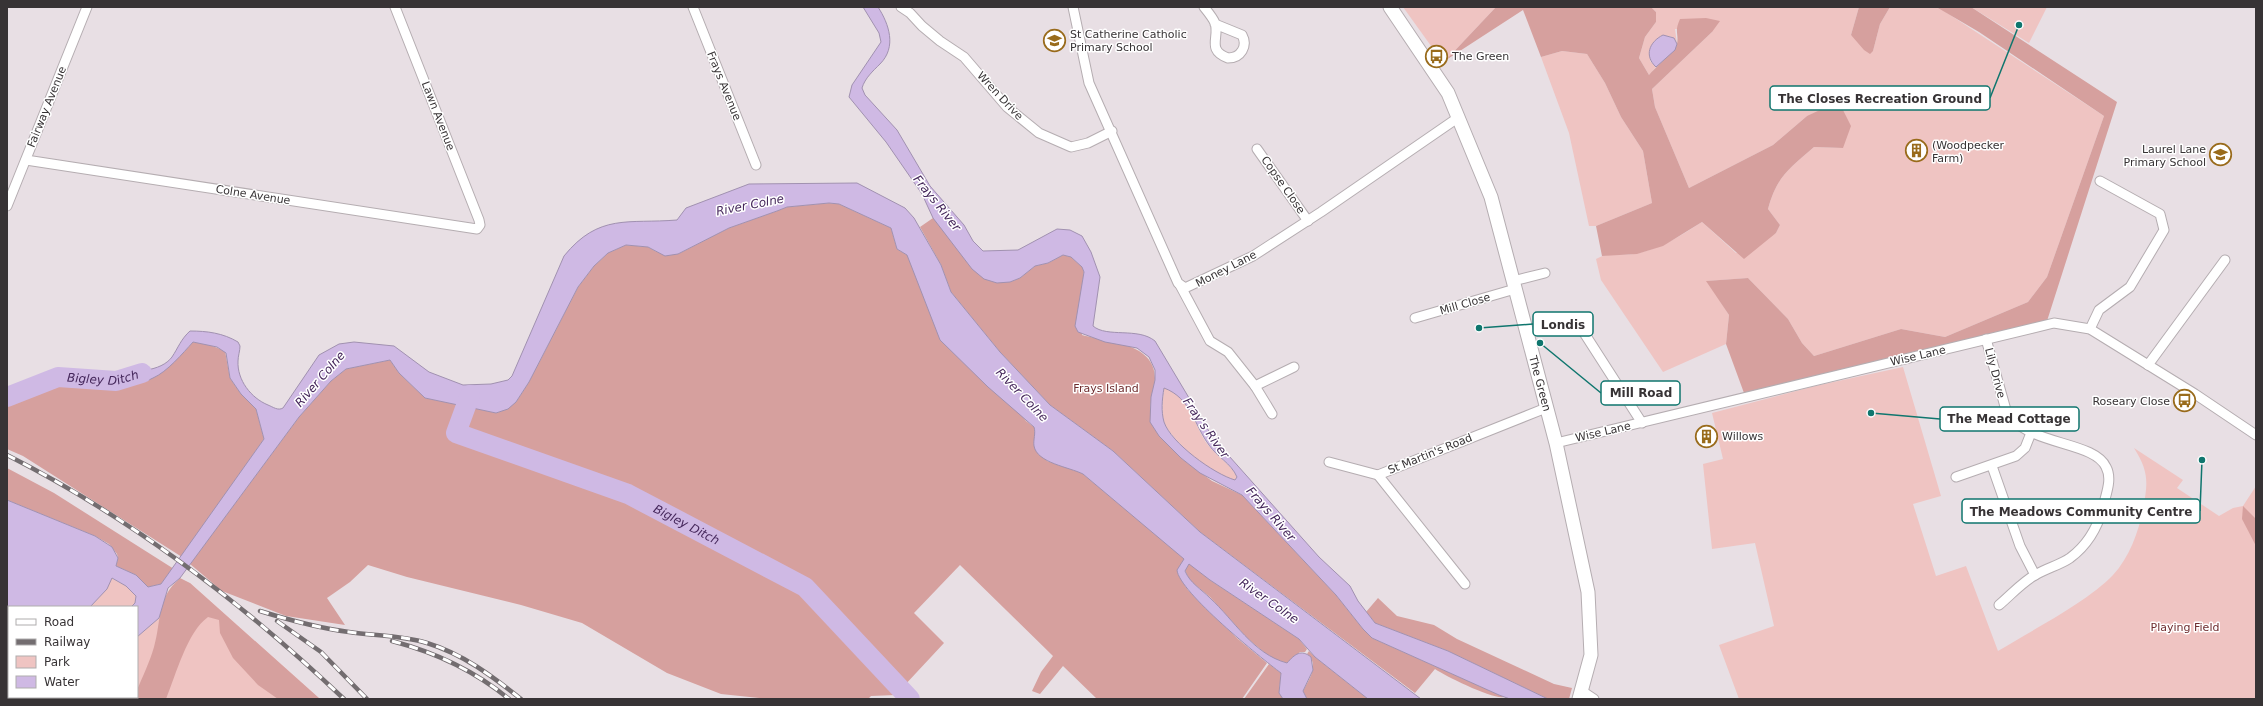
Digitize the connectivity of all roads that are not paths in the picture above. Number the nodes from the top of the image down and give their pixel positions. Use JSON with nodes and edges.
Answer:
{"nodes":[{"id":1,"x":87,"y":7,"type":"edge"},
{"id":2,"x":395,"y":7,"type":"edge"},
{"id":3,"x":693,"y":7,"type":"edge"},
{"id":4,"x":901,"y":7,"type":"edge"},
{"id":5,"x":1073,"y":7,"type":"edge"},
{"id":6,"x":1204,"y":7,"type":"edge"},
{"id":7,"x":1395,"y":10,"type":"edge"},
{"id":8,"x":1215,"y":24,"type":"dead end"},
{"id":9,"x":1459,"y":117,"type":"junction"},
{"id":10,"x":1112,"y":131,"type":"junction"},
{"id":11,"x":1257,"y":149,"type":"dead end"},
{"id":12,"x":26,"y":160,"type":"junction"},
{"id":13,"x":756,"y":165,"type":"dead end"},
{"id":14,"x":2100,"y":181,"type":"dead end"},
{"id":15,"x":7,"y":206,"type":"edge"},
{"id":16,"x":1308,"y":221,"type":"junction"},
{"id":17,"x":479,"y":226,"type":"joint"},
{"id":18,"x":2225,"y":260,"type":"dead end"},
{"id":19,"x":1545,"y":273,"type":"dead end"},
{"id":20,"x":1180,"y":285,"type":"junction"},
{"id":21,"x":1514,"y":285,"type":"junction"},
{"id":22,"x":1415,"y":318,"type":"dead end"},
{"id":23,"x":1579,"y":325,"type":"dead end"},
{"id":24,"x":2090,"y":329,"type":"junction"},
{"id":25,"x":1986,"y":339,"type":"junction"},
{"id":26,"x":2148,"y":365,"type":"junction"},
{"id":27,"x":1294,"y":367,"type":"dead end"},
{"id":28,"x":1255,"y":386,"type":"junction"},
{"id":29,"x":1546,"y":408,"type":"junction"},
{"id":30,"x":1272,"y":414,"type":"dead end"},
{"id":31,"x":1642,"y":423,"type":"junction"},
{"id":32,"x":2031,"y":433,"type":"junction"},
{"id":33,"x":2256,"y":435,"type":"edge"},
{"id":34,"x":1556,"y":443,"type":"junction"},
{"id":35,"x":1329,"y":462,"type":"dead end"},
{"id":36,"x":1992,"y":466,"type":"junction"},
{"id":37,"x":1378,"y":475,"type":"junction"},
{"id":38,"x":1956,"y":477,"type":"dead end"},
{"id":39,"x":2035,"y":575,"type":"junction"},
{"id":40,"x":1465,"y":584,"type":"dead end"},
{"id":41,"x":1999,"y":605,"type":"dead end"},
{"id":42,"x":1581,"y":695,"type":"edge"},
{"id":43,"x":1594,"y":699,"type":"edge"}],
"edges":[{"from":1,"to":12,"type":"street","name":"Fairway Avenue"},
{"from":2,"to":17,"type":"street","name":"Lawn Avenue"},
{"from":3,"to":13,"type":"street","name":"Frays Avenue"},
{"from":4,"to":10,"type":"street","name":"Wren Drive"},
{"from":5,"to":10,"type":"street","name":"Money Lane"},
{"from":6,"to":8,"type":"street"},
{"from":7,"to":9,"type":"street","name":"The Green"},
{"from":9,"to":16,"type":"street","name":"Money Lane"},
{"from":9,"to":21,"type":"street","name":"The Green"},
{"from":10,"to":20,"type":"street","name":"Money Lane"},
{"from":11,"to":16,"type":"street","name":"Copse Close"},
{"from":12,"to":15,"type":"street","name":"Fairway Avenue"},
{"from":12,"to":17,"type":"street","name":"Colne Avenue"},
{"from":14,"to":24,"type":"street"},
{"from":16,"to":20,"type":"street","name":"Money Lane"},
{"from":18,"to":26,"type":"street"},
{"from":19,"to":21,"type":"street","name":"Mill Close"},
{"from":20,"to":28,"type":"street"},
{"from":21,"to":22,"type":"street","name":"Mill Close"},
{"from":21,"to":29,"type":"street","name":"The Green"},
{"from":23,"to":31,"type":"street"},
{"from":24,"to":25,"type":"street","name":"Wise Lane"},
{"from":24,"to":26,"type":"street","name":"Wise Lane"},
{"from":25,"to":31,"type":"street","name":"Wise Lane"},
{"from":25,"to":32,"type":"street","name":"Lily Drive"},
{"from":26,"to":33,"type":"street","name":"Wise Lane"},
{"from":27,"to":28,"type":"street"},
{"from":28,"to":30,"type":"street"},
{"from":29,"to":34,"type":"street","name":"The Green"},
{"from":29,"to":37,"type":"street","name":"St Martin's Road"},
{"from":31,"to":34,"type":"street","name":"Wise Lane"},
{"from":32,"to":36,"type":"street"},
{"from":32,"to":39,"type":"street","name":"Lily Drive"},
{"from":34,"to":42,"type":"street","name":"The Green"},
{"from":35,"to":37,"type":"street"},
{"from":36,"to":38,"type":"street"},
{"from":36,"to":39,"type":"street"},
{"from":37,"to":40,"type":"street","name":"St Martin's Road"},
{"from":39,"to":41,"type":"street","name":"Lily Drive"},
{"from":42,"to":43,"type":"street"}]}
